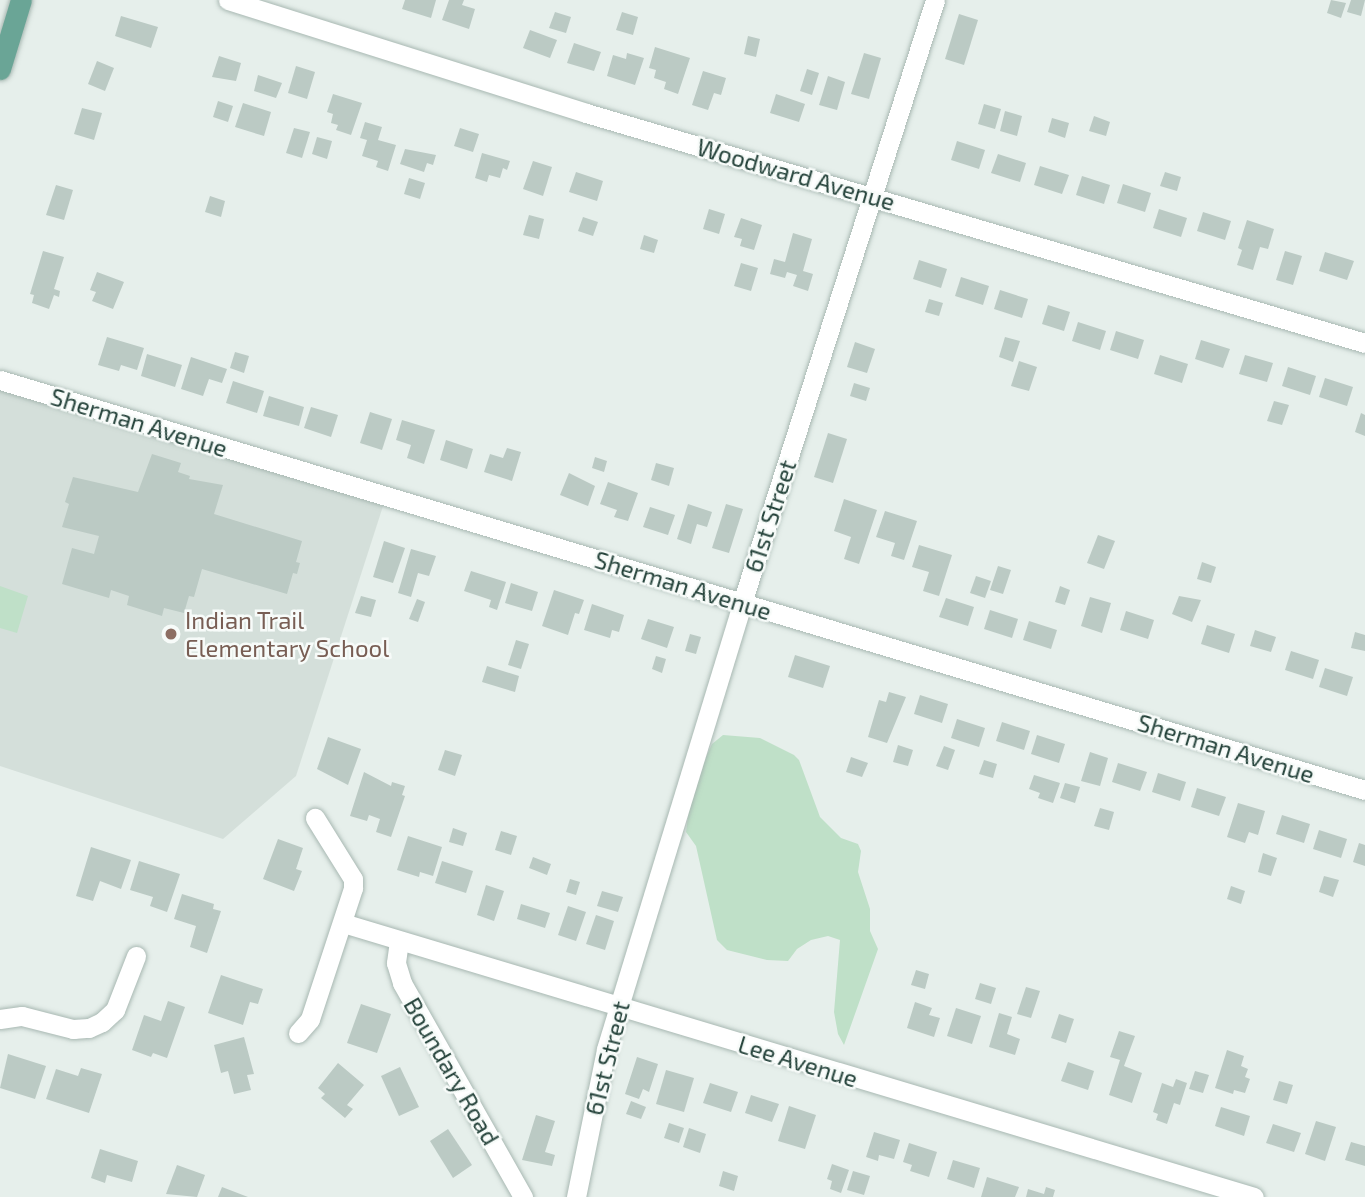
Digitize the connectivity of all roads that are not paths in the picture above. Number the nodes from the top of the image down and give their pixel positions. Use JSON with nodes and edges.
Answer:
{"nodes":[{"id":1,"x":21,"y":0,"type":"edge"},
{"id":2,"x":228,"y":0,"type":"edge"},
{"id":3,"x":935,"y":0,"type":"edge"},
{"id":4,"x":0,"y":69,"type":"edge"},
{"id":5,"x":871,"y":196,"type":"junction"},
{"id":6,"x":1365,"y":343,"type":"edge"},
{"id":7,"x":0,"y":380,"type":"edge"},
{"id":8,"x":742,"y":603,"type":"junction"},
{"id":9,"x":1365,"y":790,"type":"edge"},
{"id":10,"x":315,"y":818,"type":"dead end"},
{"id":11,"x":343,"y":923,"type":"junction"},
{"id":12,"x":399,"y":941,"type":"junction"},
{"id":13,"x":135,"y":956,"type":"dead end"},
{"id":14,"x":619,"y":1006,"type":"junction"},
{"id":15,"x":0,"y":1019,"type":"edge"},
{"id":16,"x":298,"y":1033,"type":"dead end"},
{"id":17,"x":523,"y":1197,"type":"edge"},
{"id":18,"x":576,"y":1197,"type":"edge"},
{"id":19,"x":1254,"y":1197,"type":"edge"}],
"edges":[{"from":1,"to":4,"type":"main road"},
{"from":2,"to":5,"type":"street","name":"Woodward Avenue"},
{"from":3,"to":5,"type":"street","name":"61st Street"},
{"from":5,"to":6,"type":"street","name":"Woodward Avenue"},
{"from":5,"to":8,"type":"street","name":"61st Street"},
{"from":7,"to":8,"type":"street","name":"Sherman Avenue"},
{"from":8,"to":9,"type":"street","name":"Sherman Avenue"},
{"from":8,"to":14,"type":"street","name":"61st Street"},
{"from":10,"to":11,"type":"street"},
{"from":11,"to":12,"type":"street","name":"Lee Avenue"},
{"from":11,"to":16,"type":"street"},
{"from":12,"to":14,"type":"street","name":"Lee Avenue"},
{"from":12,"to":17,"type":"street","name":"Boundary Road"},
{"from":13,"to":15,"type":"street"},
{"from":14,"to":18,"type":"street","name":"61st Street"},
{"from":14,"to":19,"type":"street","name":"Lee Avenue"}]}
